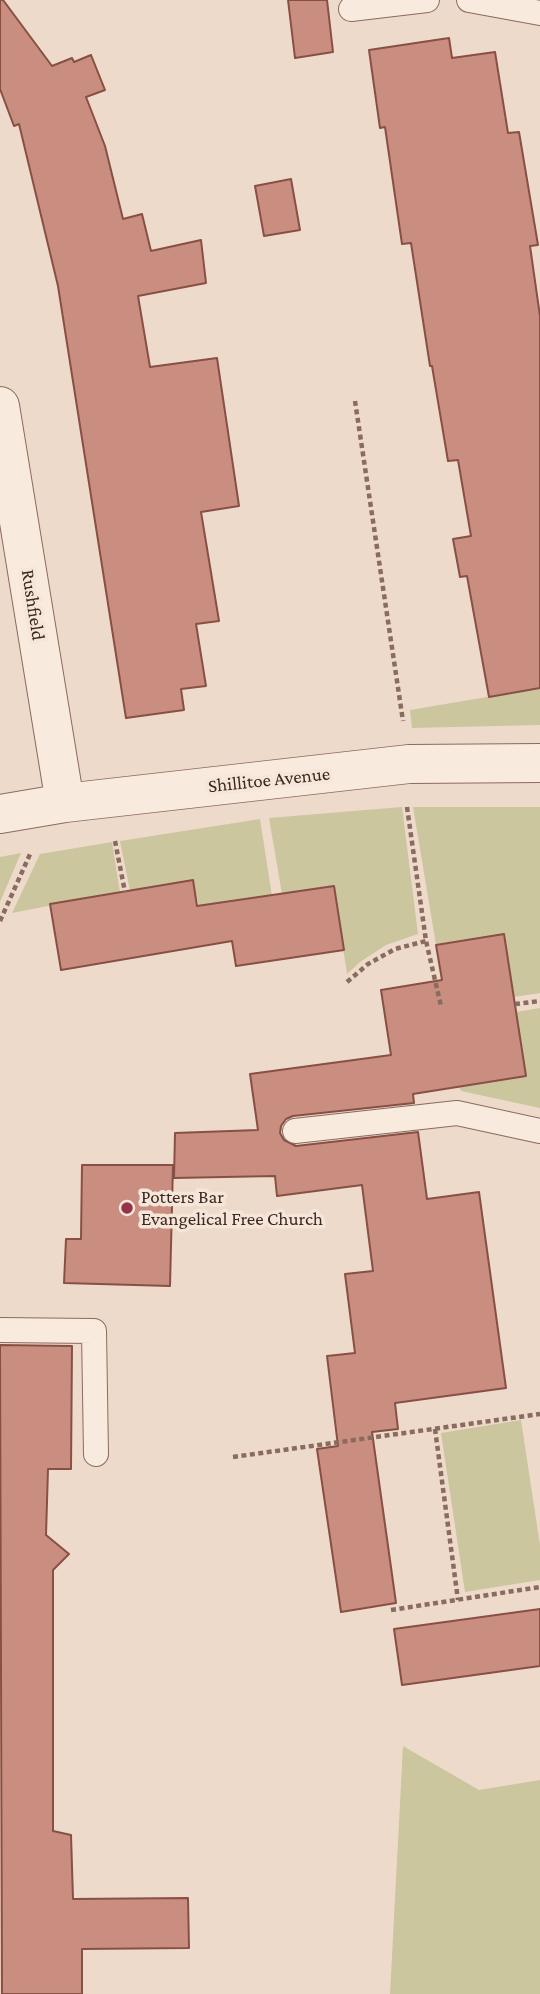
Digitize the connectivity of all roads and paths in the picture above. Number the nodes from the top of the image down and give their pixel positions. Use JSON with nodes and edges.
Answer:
{"nodes":[{"id":1,"x":427,"y":0,"type":"edge"},
{"id":2,"x":469,"y":0,"type":"edge"},
{"id":3,"x":351,"y":9,"type":"dead end"},
{"id":4,"x":540,"y":13,"type":"edge"},
{"id":5,"x":355,"y":401,"type":"dead end"},
{"id":6,"x":0,"y":406,"type":"edge"},
{"id":7,"x":540,"y":763,"type":"edge"},
{"id":8,"x":405,"y":764,"type":"junction"},
{"id":9,"x":108,"y":799,"type":"junction"},
{"id":10,"x":58,"y":805,"type":"junction"},
{"id":11,"x":0,"y":814,"type":"edge"},
{"id":12,"x":125,"y":892,"type":"dead end"},
{"id":13,"x":0,"y":921,"type":"edge"},
{"id":14,"x":426,"y":941,"type":"junction"},
{"id":15,"x":347,"y":982,"type":"dead end"},
{"id":16,"x":540,"y":1001,"type":"edge"},
{"id":17,"x":515,"y":1004,"type":"dead end"},
{"id":18,"x":441,"y":1006,"type":"dead end"},
{"id":19,"x":295,"y":1131,"type":"dead end"},
{"id":20,"x":540,"y":1131,"type":"edge"},
{"id":21,"x":0,"y":1330,"type":"edge"},
{"id":22,"x":540,"y":1414,"type":"edge"},
{"id":23,"x":435,"y":1429,"type":"junction"},
{"id":24,"x":96,"y":1454,"type":"dead end"},
{"id":25,"x":233,"y":1457,"type":"dead end"},
{"id":26,"x":540,"y":1587,"type":"edge"},
{"id":27,"x":458,"y":1600,"type":"junction"},
{"id":28,"x":391,"y":1610,"type":"dead end"}],
"edges":[{"from":1,"to":3,"type":"lane"},
{"from":2,"to":4,"type":"lane"},
{"from":5,"to":8,"type":"path"},
{"from":6,"to":10,"type":"street","name":"Rushfield"},
{"from":7,"to":8,"type":"street","name":"Shillitoe Avenue"},
{"from":8,"to":9,"type":"street","name":"Shillitoe Avenue"},
{"from":8,"to":14,"type":"path"},
{"from":9,"to":10,"type":"street","name":"Shillitoe Avenue"},
{"from":9,"to":12,"type":"path"},
{"from":10,"to":11,"type":"street","name":"Shillitoe Avenue"},
{"from":10,"to":13,"type":"path"},
{"from":14,"to":15,"type":"path"},
{"from":14,"to":18,"type":"path"},
{"from":16,"to":17,"type":"path"},
{"from":19,"to":20,"type":"lane"},
{"from":21,"to":24,"type":"lane"},
{"from":22,"to":23,"type":"path"},
{"from":23,"to":25,"type":"path"},
{"from":23,"to":27,"type":"path"},
{"from":26,"to":27,"type":"path"},
{"from":27,"to":28,"type":"path"}]}
